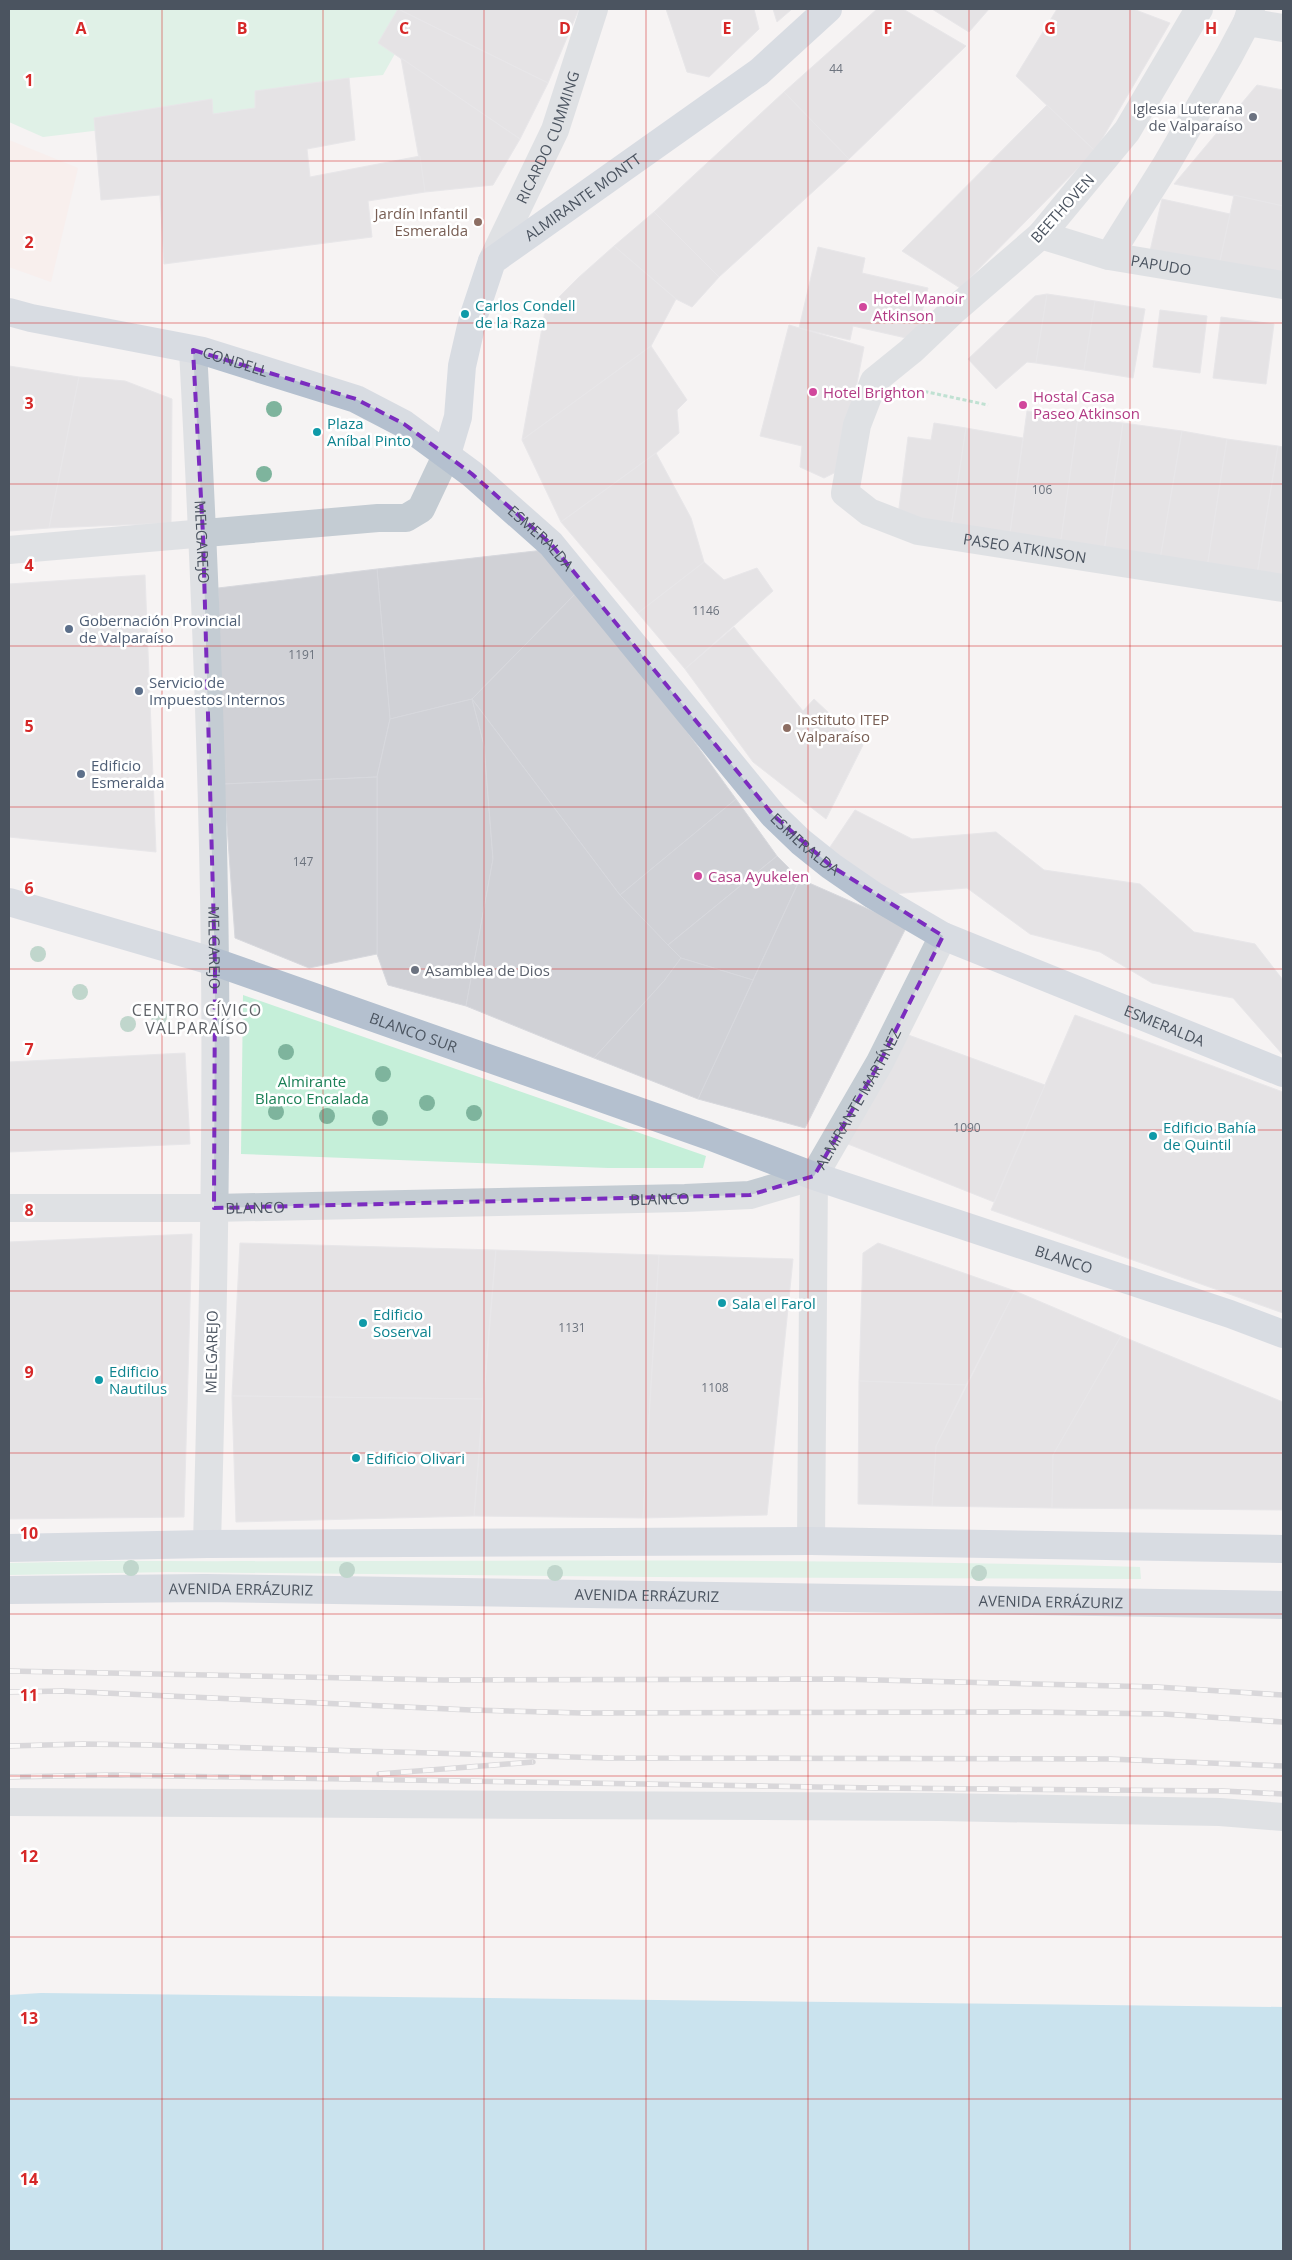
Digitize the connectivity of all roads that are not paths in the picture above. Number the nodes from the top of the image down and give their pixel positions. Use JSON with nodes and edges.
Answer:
{"nodes":[{"id":1,"x":594,"y":9,"type":"edge"},
{"id":2,"x":828,"y":9,"type":"edge"},
{"id":3,"x":1199,"y":9,"type":"edge"},
{"id":4,"x":1249,"y":15,"type":"edge"},
{"id":5,"x":1283,"y":28,"type":"edge"},
{"id":6,"x":1041,"y":236,"type":"junction"},
{"id":7,"x":1110,"y":256,"type":"junction"},
{"id":8,"x":492,"y":261,"type":"junction"},
{"id":9,"x":1283,"y":285,"type":"edge"},
{"id":10,"x":9,"y":312,"type":"edge"},
{"id":11,"x":193,"y":350,"type":"junction"},
{"id":12,"x":857,"y":425,"type":"joint"},
{"id":13,"x":447,"y":454,"type":"junction"},
{"id":14,"x":203,"y":534,"type":"junction"},
{"id":15,"x":9,"y":550,"type":"edge"},
{"id":16,"x":1283,"y":588,"type":"edge"},
{"id":17,"x":9,"y":902,"type":"edge"},
{"id":18,"x":943,"y":936,"type":"junction"},
{"id":19,"x":215,"y":962,"type":"junction"},
{"id":20,"x":1283,"y":1073,"type":"edge"},
{"id":21,"x":814,"y":1176,"type":"junction"},
{"id":22,"x":9,"y":1208,"type":"edge"},
{"id":23,"x":214,"y":1208,"type":"junction"},
{"id":24,"x":1283,"y":1334,"type":"edge"},
{"id":25,"x":811,"y":1541,"type":"junction"},
{"id":26,"x":207,"y":1544,"type":"junction"},
{"id":27,"x":9,"y":1548,"type":"edge"},
{"id":28,"x":1283,"y":1549,"type":"edge"},
{"id":29,"x":9,"y":1590,"type":"edge"},
{"id":30,"x":1283,"y":1605,"type":"edge"},
{"id":31,"x":9,"y":1802,"type":"edge"},
{"id":32,"x":1283,"y":1817,"type":"edge"}],
"edges":[{"from":1,"to":8,"type":"street","name":"RICARDO CUMMING"},
{"from":2,"to":8,"type":"main road","name":"ALMIRANTE MONTT"},
{"from":3,"to":6,"type":"street","name":"BEETHOVEN"},
{"from":4,"to":5,"type":"street"},
{"from":4,"to":7,"type":"street"},
{"from":6,"to":7,"type":"street","name":"PAPUDO"},
{"from":6,"to":12,"type":"street","name":"BEETHOVEN"},
{"from":7,"to":9,"type":"street","name":"PAPUDO"},
{"from":8,"to":13,"type":"main road"},
{"from":10,"to":11,"type":"main road","name":"CONDELL"},
{"from":11,"to":13,"type":"main road","name":"CONDELL"},
{"from":11,"to":14,"type":"street","name":"MELGAREJO"},
{"from":12,"to":16,"type":"street","name":"PASEO ATKINSON"},
{"from":13,"to":14,"type":"street"},
{"from":13,"to":18,"type":"main road","name":"ESMERALDA"},
{"from":14,"to":15,"type":"street"},
{"from":14,"to":19,"type":"street","name":"MELGAREJO"},
{"from":17,"to":19,"type":"main road","name":"BLANCO SUR"},
{"from":18,"to":20,"type":"main road","name":"ESMERALDA"},
{"from":18,"to":21,"type":"street","name":"ALMIRANTE MARTÍNEZ"},
{"from":19,"to":21,"type":"main road","name":"BLANCO SUR"},
{"from":19,"to":23,"type":"street","name":"MELGAREJO"},
{"from":21,"to":23,"type":"street","name":"BLANCO"},
{"from":21,"to":24,"type":"main road","name":"BLANCO"},
{"from":21,"to":25,"type":"street","name":"ALMIRANTE MARTÍNEZ"},
{"from":22,"to":23,"type":"street","name":"BLANCO"},
{"from":23,"to":26,"type":"street","name":"MELGAREJO"},
{"from":25,"to":26,"type":"main road"},
{"from":25,"to":28,"type":"main road"},
{"from":26,"to":27,"type":"main road"},
{"from":29,"to":30,"type":"main road","name":"AVENIDA ERRÁZURIZ"},
{"from":31,"to":32,"type":"street"}]}
